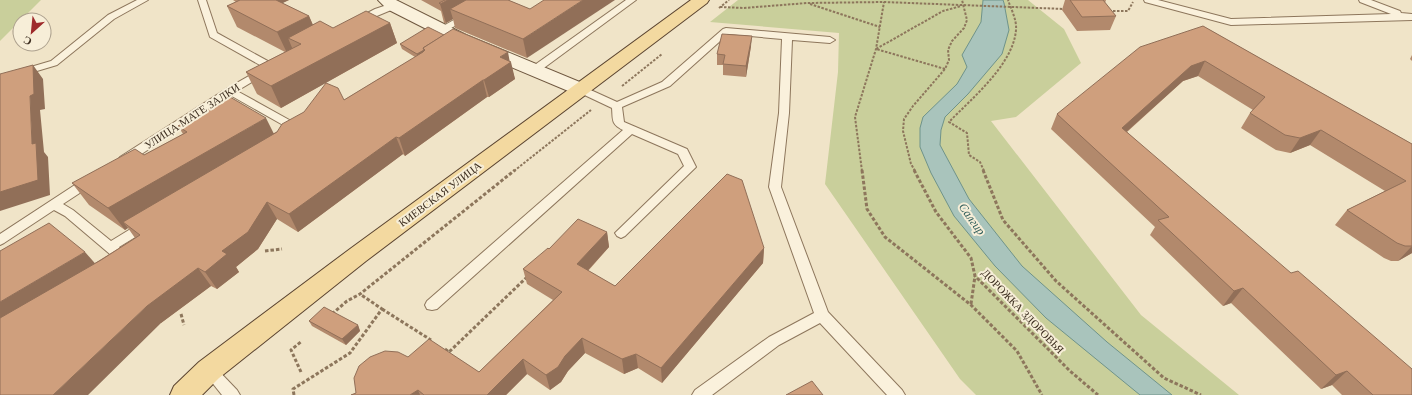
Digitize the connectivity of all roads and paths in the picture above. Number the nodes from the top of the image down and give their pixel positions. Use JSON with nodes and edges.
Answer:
{"nodes":[{"id":1,"x":144,"y":0,"type":"edge"},
{"id":2,"x":202,"y":0,"type":"edge"},
{"id":3,"x":632,"y":0,"type":"edge"},
{"id":4,"x":701,"y":0,"type":"edge"},
{"id":5,"x":729,"y":0,"type":"edge"},
{"id":6,"x":962,"y":0,"type":"edge"},
{"id":7,"x":1008,"y":0,"type":"edge"},
{"id":8,"x":1134,"y":0,"type":"edge"},
{"id":9,"x":1148,"y":0,"type":"edge"},
{"id":10,"x":1363,"y":0,"type":"edge"},
{"id":11,"x":893,"y":1,"type":"edge"},
{"id":12,"x":884,"y":2,"type":"junction"},
{"id":13,"x":390,"y":3,"type":"edge"},
{"id":14,"x":807,"y":3,"type":"junction"},
{"id":15,"x":963,"y":5,"type":"junction"},
{"id":16,"x":720,"y":7,"type":"junction"},
{"id":17,"x":1010,"y":7,"type":"junction"},
{"id":18,"x":1065,"y":9,"type":"dead end"},
{"id":19,"x":1105,"y":11,"type":"edge"},
{"id":20,"x":474,"y":12,"type":"edge"},
{"id":21,"x":714,"y":12,"type":"dead end"},
{"id":22,"x":1409,"y":16,"type":"edge"},
{"id":23,"x":348,"y":26,"type":"edge"},
{"id":24,"x":880,"y":27,"type":"junction"},
{"id":25,"x":441,"y":30,"type":"junction"},
{"id":26,"x":787,"y":36,"type":"junction"},
{"id":27,"x":830,"y":40,"type":"dead end"},
{"id":28,"x":876,"y":49,"type":"junction"},
{"id":29,"x":665,"y":52,"type":"dead end"},
{"id":30,"x":945,"y":69,"type":"junction"},
{"id":31,"x":532,"y":71,"type":"junction"},
{"id":32,"x":0,"y":79,"type":"edge"},
{"id":33,"x":580,"y":90,"type":"junction"},
{"id":34,"x":230,"y":91,"type":"junction"},
{"id":35,"x":603,"y":101,"type":"junction"},
{"id":36,"x":617,"y":106,"type":"junction"},
{"id":37,"x":630,"y":130,"type":"junction"},
{"id":38,"x":281,"y":145,"type":"edge"},
{"id":39,"x":112,"y":167,"type":"edge"},
{"id":40,"x":99,"y":175,"type":"edge"},
{"id":41,"x":54,"y":205,"type":"junction"},
{"id":42,"x":158,"y":218,"type":"edge"},
{"id":43,"x":621,"y":233,"type":"dead end"},
{"id":44,"x":0,"y":240,"type":"edge"},
{"id":45,"x":110,"y":247,"type":"junction"},
{"id":46,"x":282,"y":249,"type":"dead end"},
{"id":47,"x":265,"y":251,"type":"dead end"},
{"id":48,"x":119,"y":265,"type":"edge"},
{"id":49,"x":529,"y":275,"type":"edge"},
{"id":50,"x":975,"y":276,"type":"junction"},
{"id":51,"x":360,"y":294,"type":"junction"},
{"id":52,"x":432,"y":305,"type":"dead end"},
{"id":53,"x":971,"y":305,"type":"junction"},
{"id":54,"x":382,"y":309,"type":"junction"},
{"id":55,"x":181,"y":314,"type":"dead end"},
{"id":56,"x":331,"y":315,"type":"edge"},
{"id":57,"x":822,"y":316,"type":"junction"},
{"id":58,"x":184,"y":325,"type":"dead end"},
{"id":59,"x":302,"y":341,"type":"dead end"},
{"id":60,"x":435,"y":343,"type":"edge"},
{"id":61,"x":442,"y":348,"type":"edge"},
{"id":62,"x":209,"y":370,"type":"junction"},
{"id":63,"x":301,"y":372,"type":"dead end"},
{"id":64,"x":184,"y":395,"type":"edge"},
{"id":65,"x":232,"y":395,"type":"edge"},
{"id":66,"x":294,"y":395,"type":"edge"},
{"id":67,"x":700,"y":395,"type":"edge"},
{"id":68,"x":897,"y":395,"type":"edge"},
{"id":69,"x":1042,"y":395,"type":"edge"},
{"id":70,"x":1098,"y":395,"type":"edge"},
{"id":71,"x":1201,"y":395,"type":"edge"}],
"edges":[{"from":1,"to":32,"type":"lane"},
{"from":2,"to":34,"type":"lane","name":"УЛИЦА МАТЕ ЗАЛКИ"},
{"from":3,"to":31,"type":"lane"},
{"from":4,"to":33,"type":"main road","name":"КИЕВСКАЯ УЛИЦА"},
{"from":5,"to":16,"type":"path"},
{"from":6,"to":15,"type":"path"},
{"from":7,"to":17,"type":"path"},
{"from":8,"to":19,"type":"path"},
{"from":9,"to":22,"type":"lane"},
{"from":10,"to":22,"type":"lane"},
{"from":11,"to":12,"type":"path"},
{"from":11,"to":15,"type":"path"},
{"from":12,"to":14,"type":"path"},
{"from":12,"to":24,"type":"path"},
{"from":13,"to":23,"type":"lane"},
{"from":13,"to":25,"type":"main road"},
{"from":14,"to":16,"type":"path"},
{"from":14,"to":24,"type":"path"},
{"from":15,"to":17,"type":"path"},
{"from":15,"to":28,"type":"path"},
{"from":15,"to":30,"type":"path"},
{"from":16,"to":21,"type":"path"},
{"from":17,"to":18,"type":"path"},
{"from":17,"to":71,"type":"path"},
{"from":20,"to":25,"type":"lane"},
{"from":24,"to":28,"type":"path"},
{"from":25,"to":31,"type":"main road"},
{"from":26,"to":27,"type":"lane"},
{"from":26,"to":36,"type":"lane"},
{"from":26,"to":57,"type":"lane"},
{"from":28,"to":30,"type":"path"},
{"from":28,"to":53,"type":"path"},
{"from":29,"to":35,"type":"path"},
{"from":30,"to":50,"type":"path","name":"ДОРОЖКА ЗДОРОВЬЯ"},
{"from":31,"to":33,"type":"main road"},
{"from":33,"to":35,"type":"lane"},
{"from":33,"to":62,"type":"main road","name":"КИЕВСКАЯ УЛИЦА"},
{"from":34,"to":38,"type":"lane"},
{"from":34,"to":39,"type":"lane","name":"УЛИЦА МАТЕ ЗАЛКИ"},
{"from":35,"to":36,"type":"lane"},
{"from":35,"to":51,"type":"path"},
{"from":36,"to":37,"type":"lane"},
{"from":37,"to":43,"type":"lane"},
{"from":37,"to":52,"type":"lane"},
{"from":40,"to":41,"type":"lane"},
{"from":41,"to":44,"type":"lane"},
{"from":41,"to":45,"type":"lane"},
{"from":42,"to":45,"type":"lane"},
{"from":45,"to":48,"type":"lane"},
{"from":46,"to":47,"type":"path"},
{"from":49,"to":61,"type":"path"},
{"from":50,"to":53,"type":"path"},
{"from":50,"to":70,"type":"path","name":"ДОРОЖКА ЗДОРОВЬЯ"},
{"from":51,"to":54,"type":"path"},
{"from":51,"to":56,"type":"path"},
{"from":53,"to":69,"type":"path"},
{"from":54,"to":60,"type":"path"},
{"from":54,"to":66,"type":"path"},
{"from":55,"to":58,"type":"path"},
{"from":57,"to":67,"type":"lane"},
{"from":57,"to":68,"type":"lane"},
{"from":59,"to":63,"type":"path"},
{"from":62,"to":64,"type":"main road","name":"КИЕВСКАЯ УЛИЦА"},
{"from":62,"to":65,"type":"lane"}]}
